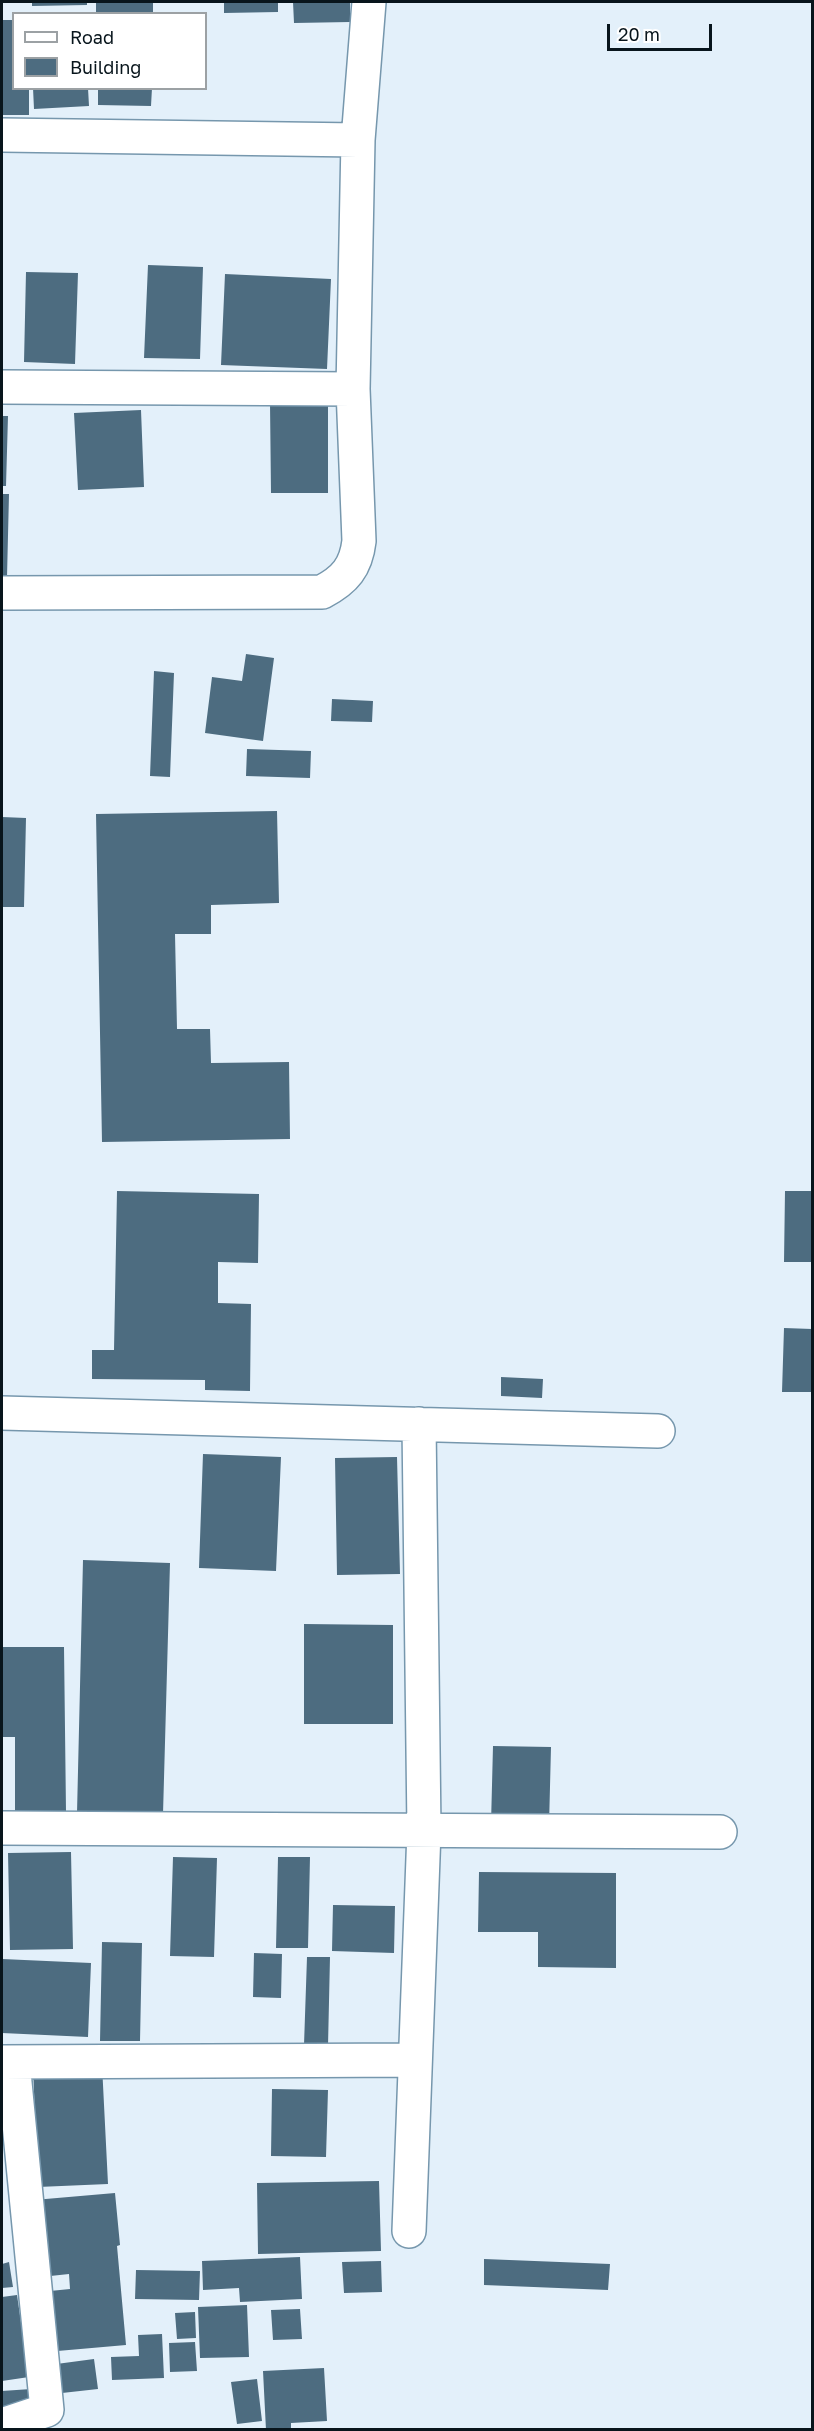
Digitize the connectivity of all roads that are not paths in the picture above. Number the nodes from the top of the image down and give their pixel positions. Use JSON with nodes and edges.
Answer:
{"nodes":[{"id":1,"x":369,"y":2,"type":"edge"},
{"id":2,"x":2,"y":135,"type":"edge"},
{"id":3,"x":358,"y":140,"type":"junction"},
{"id":4,"x":2,"y":387,"type":"edge"},
{"id":5,"x":353,"y":389,"type":"junction"},
{"id":6,"x":2,"y":593,"type":"edge"},
{"id":7,"x":2,"y":1413,"type":"edge"},
{"id":8,"x":419,"y":1424,"type":"junction"},
{"id":9,"x":658,"y":1431,"type":"dead end"},
{"id":10,"x":2,"y":1828,"type":"edge"},
{"id":11,"x":424,"y":1831,"type":"junction"},
{"id":12,"x":720,"y":1832,"type":"dead end"},
{"id":13,"x":415,"y":2060,"type":"junction"},
{"id":14,"x":8,"y":2062,"type":"edge"},
{"id":15,"x":409,"y":2230,"type":"dead end"},
{"id":16,"x":4,"y":2430,"type":"edge"}],
"edges":[{"from":1,"to":3,"type":"street"},
{"from":2,"to":3,"type":"street"},
{"from":3,"to":5,"type":"street"},
{"from":4,"to":5,"type":"street"},
{"from":5,"to":6,"type":"street"},
{"from":7,"to":8,"type":"street"},
{"from":8,"to":9,"type":"street"},
{"from":8,"to":11,"type":"street"},
{"from":10,"to":11,"type":"street"},
{"from":11,"to":12,"type":"street"},
{"from":11,"to":13,"type":"street"},
{"from":13,"to":14,"type":"street"},
{"from":13,"to":15,"type":"street"},
{"from":14,"to":16,"type":"street"}]}
